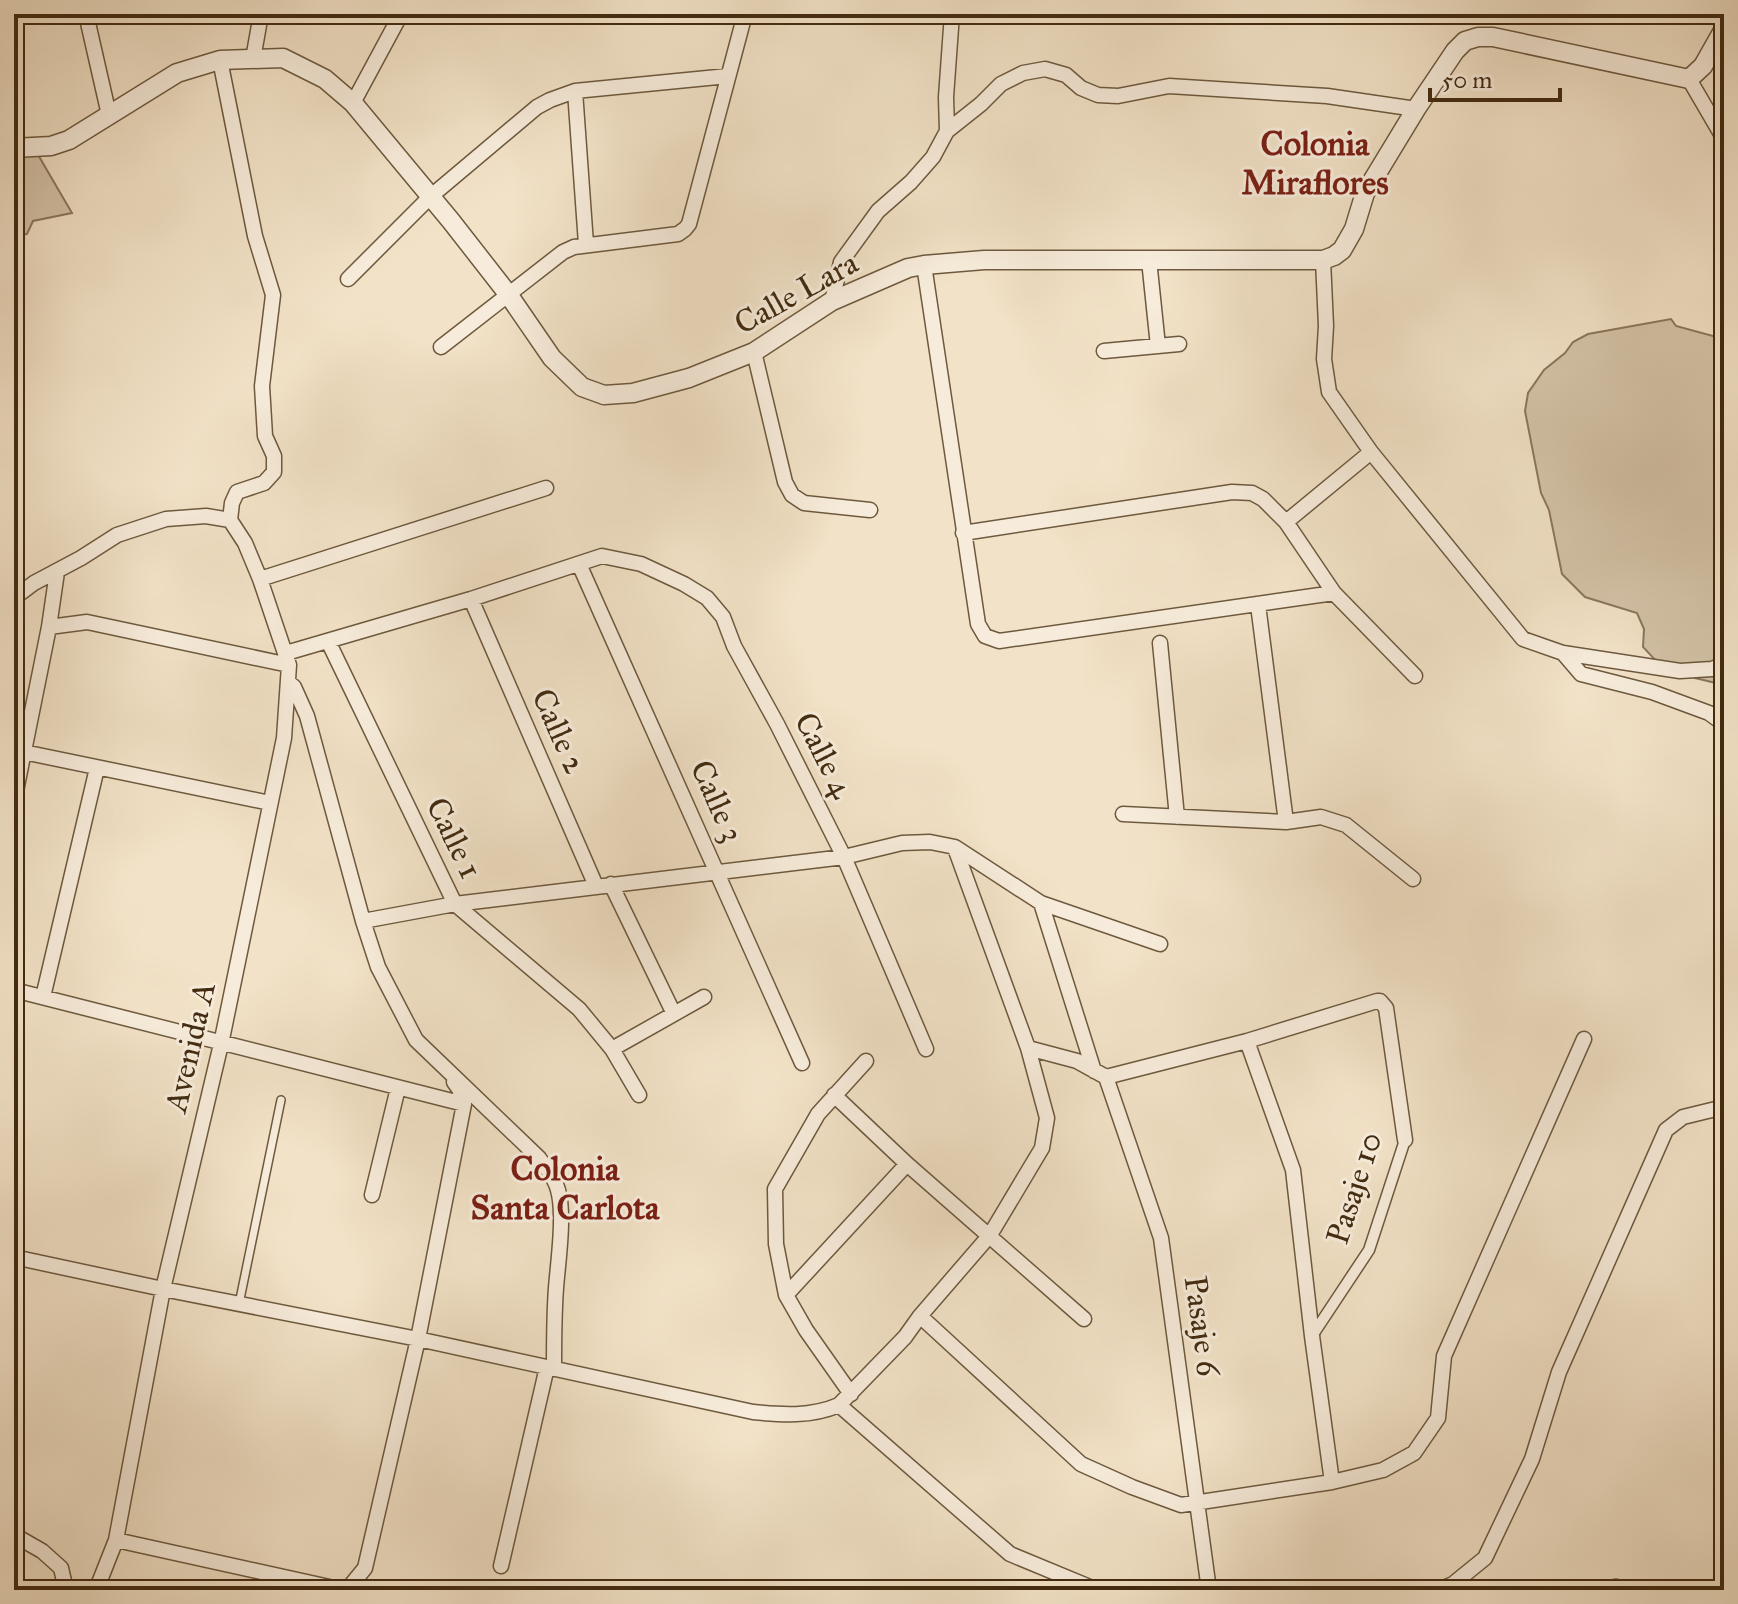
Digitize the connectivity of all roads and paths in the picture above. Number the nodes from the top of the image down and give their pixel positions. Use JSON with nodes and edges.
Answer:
{"nodes":[{"id":1,"x":86,"y":14,"type":"edge"},
{"id":2,"x":261,"y":14,"type":"edge"},
{"id":3,"x":401,"y":14,"type":"edge"},
{"id":4,"x":745,"y":14,"type":"edge"},
{"id":5,"x":952,"y":14,"type":"edge"},
{"id":6,"x":1724,"y":29,"type":"edge"},
{"id":7,"x":253,"y":59,"type":"junction"},
{"id":8,"x":220,"y":60,"type":"junction"},
{"id":9,"x":728,"y":76,"type":"junction"},
{"id":10,"x":1689,"y":79,"type":"junction"},
{"id":11,"x":575,"y":91,"type":"junction"},
{"id":12,"x":353,"y":103,"type":"junction"},
{"id":13,"x":1416,"y":109,"type":"junction"},
{"id":14,"x":109,"y":115,"type":"junction"},
{"id":15,"x":947,"y":131,"type":"junction"},
{"id":16,"x":1724,"y":139,"type":"edge"},
{"id":17,"x":14,"y":148,"type":"edge"},
{"id":18,"x":430,"y":197,"type":"junction"},
{"id":19,"x":586,"y":244,"type":"junction"},
{"id":20,"x":1149,"y":260,"type":"junction"},
{"id":21,"x":1323,"y":260,"type":"junction"},
{"id":22,"x":924,"y":265,"type":"junction"},
{"id":23,"x":348,"y":279,"type":"dead end"},
{"id":24,"x":508,"y":294,"type":"junction"},
{"id":25,"x":832,"y":301,"type":"junction"},
{"id":26,"x":1179,"y":344,"type":"dead end"},
{"id":27,"x":1158,"y":346,"type":"junction"},
{"id":28,"x":441,"y":347,"type":"dead end"},
{"id":29,"x":1104,"y":351,"type":"dead end"},
{"id":30,"x":754,"y":352,"type":"junction"},
{"id":31,"x":1371,"y":452,"type":"junction"},
{"id":32,"x":546,"y":488,"type":"dead end"},
{"id":33,"x":870,"y":510,"type":"dead end"},
{"id":34,"x":230,"y":520,"type":"junction"},
{"id":35,"x":1286,"y":522,"type":"junction"},
{"id":36,"x":963,"y":533,"type":"junction"},
{"id":37,"x":579,"y":564,"type":"junction"},
{"id":38,"x":57,"y":572,"type":"junction"},
{"id":39,"x":260,"y":579,"type":"junction"},
{"id":40,"x":1334,"y":593,"type":"junction"},
{"id":41,"x":14,"y":598,"type":"edge"},
{"id":42,"x":471,"y":599,"type":"junction"},
{"id":43,"x":1258,"y":605,"type":"junction"},
{"id":44,"x":49,"y":627,"type":"junction"},
{"id":45,"x":328,"y":641,"type":"junction"},
{"id":46,"x":1160,"y":643,"type":"dead end"},
{"id":47,"x":1563,"y":653,"type":"junction"},
{"id":48,"x":287,"y":659,"type":"junction"},
{"id":49,"x":1724,"y":664,"type":"edge"},
{"id":50,"x":1415,"y":676,"type":"dead end"},
{"id":51,"x":288,"y":682,"type":"junction"},
{"id":52,"x":1724,"y":724,"type":"edge"},
{"id":53,"x":19,"y":752,"type":"edge"},
{"id":54,"x":97,"y":768,"type":"junction"},
{"id":55,"x":14,"y":801,"type":"edge"},
{"id":56,"x":270,"y":803,"type":"junction"},
{"id":57,"x":1123,"y":814,"type":"dead end"},
{"id":58,"x":1177,"y":817,"type":"junction"},
{"id":59,"x":1286,"y":822,"type":"junction"},
{"id":60,"x":955,"y":847,"type":"junction"},
{"id":61,"x":844,"y":857,"type":"junction"},
{"id":62,"x":718,"y":872,"type":"junction"},
{"id":63,"x":1413,"y":879,"type":"dead end"},
{"id":64,"x":604,"y":885,"type":"junction"},
{"id":65,"x":1041,"y":903,"type":"junction"},
{"id":66,"x":455,"y":904,"type":"junction"},
{"id":67,"x":363,"y":921,"type":"junction"},
{"id":68,"x":1160,"y":944,"type":"dead end"},
{"id":69,"x":14,"y":990,"type":"edge"},
{"id":70,"x":43,"y":997,"type":"junction"},
{"id":71,"x":704,"y":997,"type":"dead end"},
{"id":72,"x":674,"y":1014,"type":"junction"},
{"id":73,"x":1584,"y":1039,"type":"dead end"},
{"id":74,"x":1247,"y":1041,"type":"junction"},
{"id":75,"x":221,"y":1044,"type":"junction"},
{"id":76,"x":1028,"y":1048,"type":"junction"},
{"id":77,"x":612,"y":1049,"type":"junction"},
{"id":78,"x":926,"y":1049,"type":"dead end"},
{"id":79,"x":866,"y":1061,"type":"dead end"},
{"id":80,"x":802,"y":1063,"type":"dead end"},
{"id":81,"x":447,"y":1070,"type":"junction"},
{"id":82,"x":1100,"y":1074,"type":"junction"},
{"id":83,"x":398,"y":1088,"type":"junction"},
{"id":84,"x":639,"y":1095,"type":"dead end"},
{"id":85,"x":834,"y":1095,"type":"junction"},
{"id":86,"x":281,"y":1100,"type":"dead end"},
{"id":87,"x":464,"y":1104,"type":"junction"},
{"id":88,"x":1724,"y":1107,"type":"edge"},
{"id":89,"x":1405,"y":1140,"type":"joint"},
{"id":90,"x":907,"y":1164,"type":"junction"},
{"id":91,"x":372,"y":1195,"type":"dead end"},
{"id":92,"x":990,"y":1235,"type":"junction"},
{"id":93,"x":14,"y":1257,"type":"edge"},
{"id":94,"x":163,"y":1289,"type":"junction"},
{"id":95,"x":786,"y":1295,"type":"junction"},
{"id":96,"x":239,"y":1304,"type":"junction"},
{"id":97,"x":920,"y":1316,"type":"junction"},
{"id":98,"x":1084,"y":1319,"type":"dead end"},
{"id":99,"x":1312,"y":1336,"type":"junction"},
{"id":100,"x":418,"y":1339,"type":"junction"},
{"id":101,"x":550,"y":1368,"type":"junction"},
{"id":102,"x":851,"y":1394,"type":"junction"},
{"id":103,"x":839,"y":1405,"type":"junction"},
{"id":104,"x":1332,"y":1482,"type":"junction"},
{"id":105,"x":1198,"y":1503,"type":"junction"},
{"id":106,"x":14,"y":1535,"type":"edge"},
{"id":107,"x":116,"y":1540,"type":"junction"},
{"id":108,"x":501,"y":1566,"type":"dead end"},
{"id":109,"x":66,"y":1590,"type":"edge"},
{"id":110,"x":94,"y":1590,"type":"edge"},
{"id":111,"x":345,"y":1590,"type":"edge"},
{"id":112,"x":1097,"y":1590,"type":"edge"},
{"id":113,"x":1209,"y":1590,"type":"edge"},
{"id":114,"x":1439,"y":1590,"type":"edge"}],
"edges":[{"from":1,"to":14,"type":"street"},
{"from":2,"to":7,"type":"street"},
{"from":3,"to":12,"type":"street"},
{"from":4,"to":9,"type":"street"},
{"from":5,"to":15,"type":"street"},
{"from":6,"to":10,"type":"street"},
{"from":7,"to":8,"type":"street","name":"Calle Lara"},
{"from":7,"to":12,"type":"street","name":"Calle Lara"},
{"from":8,"to":14,"type":"street","name":"Calle Lara"},
{"from":8,"to":34,"type":"street"},
{"from":9,"to":11,"type":"street"},
{"from":9,"to":19,"type":"street"},
{"from":10,"to":13,"type":"street"},
{"from":10,"to":16,"type":"street"},
{"from":11,"to":18,"type":"street"},
{"from":11,"to":19,"type":"street"},
{"from":12,"to":18,"type":"street","name":"Calle Lara"},
{"from":13,"to":15,"type":"street"},
{"from":13,"to":21,"type":"street"},
{"from":14,"to":17,"type":"street","name":"Calle Lara"},
{"from":15,"to":25,"type":"street"},
{"from":18,"to":23,"type":"street"},
{"from":18,"to":24,"type":"street","name":"Calle Lara"},
{"from":19,"to":24,"type":"street"},
{"from":20,"to":21,"type":"street","name":"Calle Lara"},
{"from":20,"to":22,"type":"street","name":"Calle Lara"},
{"from":20,"to":27,"type":"street"},
{"from":21,"to":31,"type":"street"},
{"from":22,"to":25,"type":"street","name":"Calle Lara"},
{"from":22,"to":36,"type":"street"},
{"from":24,"to":28,"type":"street"},
{"from":24,"to":30,"type":"street","name":"Calle Lara"},
{"from":25,"to":30,"type":"street","name":"Calle Lara"},
{"from":26,"to":27,"type":"street"},
{"from":27,"to":29,"type":"street"},
{"from":30,"to":33,"type":"street"},
{"from":31,"to":35,"type":"street"},
{"from":31,"to":47,"type":"street"},
{"from":32,"to":39,"type":"street"},
{"from":34,"to":38,"type":"street"},
{"from":34,"to":39,"type":"street","name":"Avenida A"},
{"from":35,"to":36,"type":"street"},
{"from":35,"to":40,"type":"street"},
{"from":36,"to":43,"type":"street"},
{"from":37,"to":42,"type":"street"},
{"from":37,"to":61,"type":"street","name":"Calle 4"},
{"from":37,"to":62,"type":"street","name":"Calle 3"},
{"from":38,"to":41,"type":"street"},
{"from":38,"to":44,"type":"street"},
{"from":39,"to":48,"type":"street","name":"Avenida A"},
{"from":40,"to":43,"type":"street"},
{"from":40,"to":50,"type":"street"},
{"from":42,"to":45,"type":"street"},
{"from":42,"to":64,"type":"street","name":"Calle 2"},
{"from":43,"to":59,"type":"street"},
{"from":44,"to":48,"type":"street"},
{"from":44,"to":53,"type":"street"},
{"from":45,"to":48,"type":"street"},
{"from":45,"to":66,"type":"street","name":"Calle 1"},
{"from":46,"to":58,"type":"street"},
{"from":47,"to":49,"type":"street"},
{"from":47,"to":52,"type":"street"},
{"from":48,"to":51,"type":"street","name":"Avenida A"},
{"from":51,"to":56,"type":"street","name":"Avenida A"},
{"from":51,"to":67,"type":"street"},
{"from":53,"to":54,"type":"street"},
{"from":53,"to":55,"type":"street"},
{"from":54,"to":56,"type":"street"},
{"from":54,"to":70,"type":"street"},
{"from":56,"to":75,"type":"street","name":"Avenida A"},
{"from":57,"to":58,"type":"street"},
{"from":58,"to":59,"type":"street"},
{"from":59,"to":63,"type":"street"},
{"from":60,"to":61,"type":"street"},
{"from":60,"to":65,"type":"street"},
{"from":60,"to":76,"type":"street"},
{"from":61,"to":62,"type":"street"},
{"from":61,"to":78,"type":"street","name":"Calle 4"},
{"from":62,"to":64,"type":"street"},
{"from":62,"to":80,"type":"street","name":"Calle 3"},
{"from":64,"to":66,"type":"street"},
{"from":64,"to":72,"type":"street","name":"Calle 2"},
{"from":65,"to":68,"type":"street"},
{"from":65,"to":82,"type":"street","name":"Pasaje 6"},
{"from":66,"to":67,"type":"street"},
{"from":66,"to":77,"type":"street","name":"Calle 1"},
{"from":67,"to":81,"type":"street"},
{"from":69,"to":70,"type":"street"},
{"from":70,"to":75,"type":"street"},
{"from":71,"to":72,"type":"street"},
{"from":72,"to":77,"type":"street"},
{"from":73,"to":104,"type":"street"},
{"from":74,"to":82,"type":"street"},
{"from":74,"to":89,"type":"street","name":"Pasaje 10"},
{"from":74,"to":99,"type":"street"},
{"from":75,"to":83,"type":"street"},
{"from":75,"to":94,"type":"street","name":"Avenida A"},
{"from":76,"to":82,"type":"street"},
{"from":76,"to":92,"type":"street"},
{"from":77,"to":84,"type":"street","name":"Calle 1"},
{"from":79,"to":85,"type":"street"},
{"from":81,"to":87,"type":"street"},
{"from":81,"to":101,"type":"street"},
{"from":82,"to":105,"type":"street","name":"Pasaje 6"},
{"from":83,"to":87,"type":"street"},
{"from":83,"to":91,"type":"street"},
{"from":85,"to":90,"type":"street"},
{"from":85,"to":95,"type":"street"},
{"from":86,"to":96,"type":"lane"},
{"from":87,"to":100,"type":"street"},
{"from":88,"to":114,"type":"street"},
{"from":89,"to":99,"type":"street","name":"Pasaje 10"},
{"from":90,"to":92,"type":"street"},
{"from":90,"to":95,"type":"street"},
{"from":92,"to":97,"type":"street"},
{"from":92,"to":98,"type":"street"},
{"from":93,"to":94,"type":"street"},
{"from":94,"to":96,"type":"street"},
{"from":94,"to":107,"type":"street","name":"Avenida A"},
{"from":95,"to":102,"type":"street"},
{"from":96,"to":100,"type":"street"},
{"from":97,"to":102,"type":"street"},
{"from":97,"to":105,"type":"street"},
{"from":99,"to":104,"type":"street"},
{"from":100,"to":101,"type":"street"},
{"from":100,"to":111,"type":"street"},
{"from":101,"to":103,"type":"street"},
{"from":101,"to":108,"type":"street"},
{"from":102,"to":103,"type":"street"},
{"from":103,"to":112,"type":"street"},
{"from":104,"to":105,"type":"street"},
{"from":105,"to":113,"type":"street","name":"Pasaje 6"},
{"from":106,"to":109,"type":"street"},
{"from":107,"to":110,"type":"street","name":"Avenida A"},
{"from":107,"to":111,"type":"street"}]}
